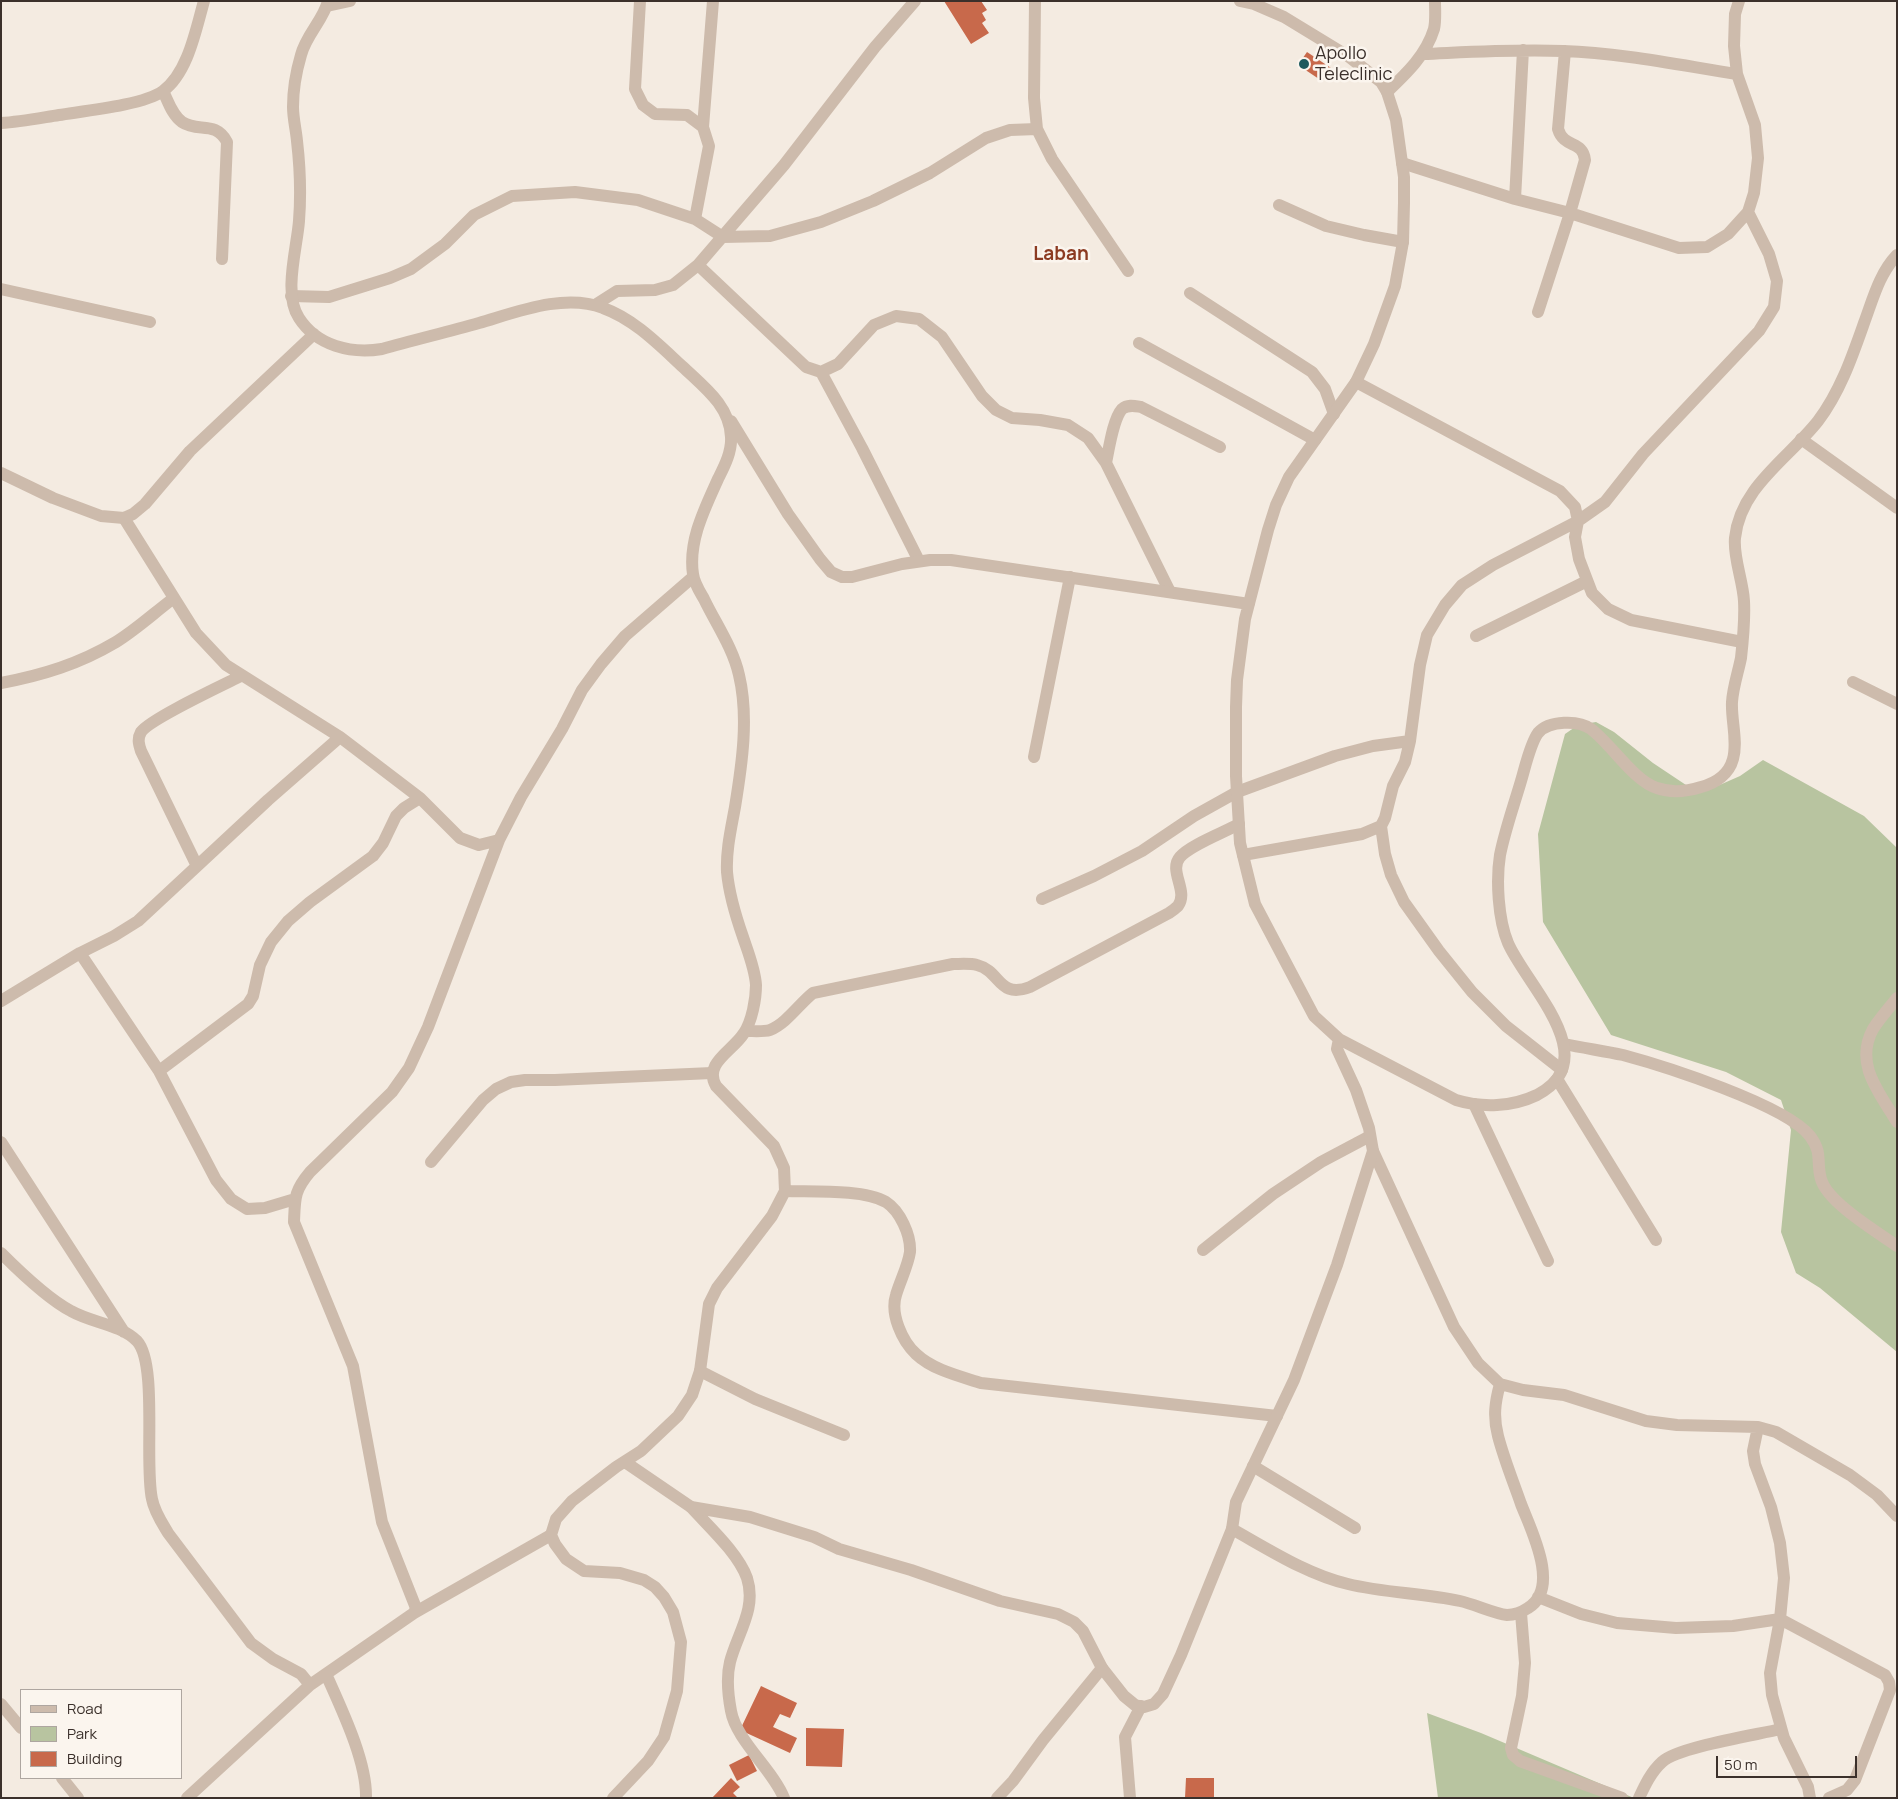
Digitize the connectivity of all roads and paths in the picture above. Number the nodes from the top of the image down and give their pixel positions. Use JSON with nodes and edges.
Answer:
{"nodes":[{"id":1,"x":204,"y":1,"type":"edge"},
{"id":2,"x":350,"y":1,"type":"edge"},
{"id":3,"x":640,"y":1,"type":"edge"},
{"id":4,"x":713,"y":1,"type":"edge"},
{"id":5,"x":915,"y":1,"type":"edge"},
{"id":6,"x":1035,"y":1,"type":"edge"},
{"id":7,"x":1240,"y":1,"type":"edge"},
{"id":8,"x":1435,"y":1,"type":"edge"},
{"id":9,"x":1739,"y":1,"type":"edge"},
{"id":10,"x":328,"y":3,"type":"edge"},
{"id":11,"x":1266,"y":5,"type":"edge"},
{"id":12,"x":1523,"y":50,"type":"junction"},
{"id":13,"x":1566,"y":51,"type":"junction"},
{"id":14,"x":1423,"y":54,"type":"junction"},
{"id":15,"x":1737,"y":74,"type":"junction"},
{"id":16,"x":163,"y":91,"type":"junction"},
{"id":17,"x":1388,"y":92,"type":"junction"},
{"id":18,"x":1,"y":123,"type":"edge"},
{"id":19,"x":703,"y":127,"type":"junction"},
{"id":20,"x":1037,"y":129,"type":"junction"},
{"id":21,"x":1402,"y":163,"type":"junction"},
{"id":22,"x":1515,"y":198,"type":"junction"},
{"id":23,"x":1279,"y":205,"type":"dead end"},
{"id":24,"x":1748,"y":212,"type":"junction"},
{"id":25,"x":1570,"y":213,"type":"junction"},
{"id":26,"x":695,"y":219,"type":"junction"},
{"id":27,"x":723,"y":237,"type":"junction"},
{"id":28,"x":1403,"y":242,"type":"junction"},
{"id":29,"x":1897,"y":255,"type":"edge"},
{"id":30,"x":222,"y":259,"type":"dead end"},
{"id":31,"x":698,"y":265,"type":"junction"},
{"id":32,"x":1128,"y":270,"type":"dead end"},
{"id":33,"x":1,"y":289,"type":"edge"},
{"id":34,"x":1190,"y":292,"type":"dead end"},
{"id":35,"x":291,"y":296,"type":"junction"},
{"id":36,"x":595,"y":305,"type":"junction"},
{"id":37,"x":1538,"y":312,"type":"dead end"},
{"id":38,"x":150,"y":322,"type":"dead end"},
{"id":39,"x":314,"y":334,"type":"junction"},
{"id":40,"x":1139,"y":343,"type":"dead end"},
{"id":41,"x":821,"y":372,"type":"junction"},
{"id":42,"x":1356,"y":382,"type":"junction"},
{"id":43,"x":726,"y":413,"type":"junction"},
{"id":44,"x":1334,"y":414,"type":"junction"},
{"id":45,"x":1801,"y":439,"type":"junction"},
{"id":46,"x":1315,"y":440,"type":"junction"},
{"id":47,"x":1220,"y":447,"type":"dead end"},
{"id":48,"x":1106,"y":463,"type":"junction"},
{"id":49,"x":1,"y":473,"type":"edge"},
{"id":50,"x":1897,"y":508,"type":"edge"},
{"id":51,"x":124,"y":518,"type":"junction"},
{"id":52,"x":1578,"y":521,"type":"junction"},
{"id":53,"x":919,"y":561,"type":"junction"},
{"id":54,"x":693,"y":577,"type":"junction"},
{"id":55,"x":1070,"y":577,"type":"junction"},
{"id":56,"x":1587,"y":581,"type":"junction"},
{"id":57,"x":1170,"y":592,"type":"junction"},
{"id":58,"x":174,"y":598,"type":"junction"},
{"id":59,"x":1249,"y":604,"type":"junction"},
{"id":60,"x":1476,"y":636,"type":"dead end"},
{"id":61,"x":1742,"y":642,"type":"junction"},
{"id":62,"x":241,"y":676,"type":"junction"},
{"id":63,"x":1853,"y":682,"type":"dead end"},
{"id":64,"x":1,"y":683,"type":"edge"},
{"id":65,"x":1897,"y":704,"type":"edge"},
{"id":66,"x":340,"y":738,"type":"junction"},
{"id":67,"x":1410,"y":741,"type":"junction"},
{"id":68,"x":1034,"y":757,"type":"dead end"},
{"id":69,"x":1237,"y":792,"type":"junction"},
{"id":70,"x":420,"y":798,"type":"junction"},
{"id":71,"x":1239,"y":824,"type":"junction"},
{"id":72,"x":1381,"y":826,"type":"junction"},
{"id":73,"x":499,"y":840,"type":"junction"},
{"id":74,"x":1243,"y":855,"type":"junction"},
{"id":75,"x":197,"y":866,"type":"junction"},
{"id":76,"x":1042,"y":899,"type":"dead end"},
{"id":77,"x":80,"y":953,"type":"junction"},
{"id":78,"x":1897,"y":998,"type":"edge"},
{"id":79,"x":1,"y":1001,"type":"edge"},
{"id":80,"x":746,"y":1031,"type":"junction"},
{"id":81,"x":1339,"y":1039,"type":"junction"},
{"id":82,"x":1564,"y":1044,"type":"junction"},
{"id":83,"x":159,"y":1071,"type":"junction"},
{"id":84,"x":712,"y":1073,"type":"junction"},
{"id":85,"x":1559,"y":1075,"type":"junction"},
{"id":86,"x":1474,"y":1104,"type":"junction"},
{"id":87,"x":1897,"y":1122,"type":"edge"},
{"id":88,"x":1370,"y":1136,"type":"junction"},
{"id":89,"x":1,"y":1142,"type":"edge"},
{"id":90,"x":1373,"y":1151,"type":"junction"},
{"id":91,"x":431,"y":1162,"type":"dead end"},
{"id":92,"x":785,"y":1191,"type":"junction"},
{"id":93,"x":294,"y":1200,"type":"junction"},
{"id":94,"x":1656,"y":1240,"type":"dead end"},
{"id":95,"x":1897,"y":1246,"type":"edge"},
{"id":96,"x":1203,"y":1250,"type":"dead end"},
{"id":97,"x":1,"y":1253,"type":"edge"},
{"id":98,"x":1548,"y":1261,"type":"dead end"},
{"id":99,"x":124,"y":1332,"type":"junction"},
{"id":100,"x":700,"y":1371,"type":"junction"},
{"id":101,"x":1500,"y":1384,"type":"junction"},
{"id":102,"x":1277,"y":1416,"type":"junction"},
{"id":103,"x":1758,"y":1427,"type":"junction"},
{"id":104,"x":844,"y":1435,"type":"dead end"},
{"id":105,"x":624,"y":1462,"type":"junction"},
{"id":106,"x":1254,"y":1466,"type":"junction"},
{"id":107,"x":692,"y":1507,"type":"junction"},
{"id":108,"x":1897,"y":1516,"type":"edge"},
{"id":109,"x":1355,"y":1528,"type":"dead end"},
{"id":110,"x":1232,"y":1529,"type":"junction"},
{"id":111,"x":551,"y":1535,"type":"junction"},
{"id":112,"x":1538,"y":1597,"type":"junction"},
{"id":113,"x":414,"y":1613,"type":"junction"},
{"id":114,"x":1521,"y":1613,"type":"junction"},
{"id":115,"x":1780,"y":1619,"type":"junction"},
{"id":116,"x":1102,"y":1668,"type":"junction"},
{"id":117,"x":326,"y":1674,"type":"junction"},
{"id":118,"x":310,"y":1685,"type":"junction"},
{"id":119,"x":1,"y":1704,"type":"edge"},
{"id":120,"x":1141,"y":1706,"type":"junction"},
{"id":121,"x":20,"y":1727,"type":"edge"},
{"id":122,"x":1781,"y":1729,"type":"junction"},
{"id":123,"x":63,"y":1779,"type":"edge"},
{"id":124,"x":78,"y":1798,"type":"edge"},
{"id":125,"x":187,"y":1798,"type":"edge"},
{"id":126,"x":366,"y":1798,"type":"edge"},
{"id":127,"x":613,"y":1798,"type":"edge"},
{"id":128,"x":784,"y":1798,"type":"edge"},
{"id":129,"x":998,"y":1798,"type":"edge"},
{"id":130,"x":1130,"y":1798,"type":"edge"},
{"id":131,"x":1622,"y":1798,"type":"edge"},
{"id":132,"x":1639,"y":1798,"type":"edge"},
{"id":133,"x":1810,"y":1798,"type":"edge"},
{"id":134,"x":1829,"y":1798,"type":"edge"}],
"edges":[{"from":1,"to":16,"type":"street"},
{"from":2,"to":10,"type":"street"},
{"from":3,"to":19,"type":"street"},
{"from":4,"to":19,"type":"street"},
{"from":5,"to":27,"type":"street"},
{"from":6,"to":20,"type":"street"},
{"from":7,"to":11,"type":"street"},
{"from":8,"to":14,"type":"street"},
{"from":9,"to":15,"type":"street"},
{"from":10,"to":35,"type":"street"},
{"from":11,"to":17,"type":"street"},
{"from":12,"to":13,"type":"street"},
{"from":12,"to":14,"type":"street"},
{"from":12,"to":22,"type":"street"},
{"from":13,"to":15,"type":"street"},
{"from":13,"to":25,"type":"street"},
{"from":14,"to":17,"type":"street"},
{"from":15,"to":24,"type":"street"},
{"from":16,"to":18,"type":"street"},
{"from":16,"to":30,"type":"street"},
{"from":17,"to":21,"type":"street"},
{"from":19,"to":26,"type":"street"},
{"from":20,"to":27,"type":"street"},
{"from":20,"to":32,"type":"street"},
{"from":21,"to":22,"type":"street"},
{"from":21,"to":28,"type":"street"},
{"from":22,"to":25,"type":"street"},
{"from":23,"to":28,"type":"street"},
{"from":24,"to":25,"type":"street"},
{"from":24,"to":52,"type":"street"},
{"from":25,"to":37,"type":"street"},
{"from":26,"to":27,"type":"street"},
{"from":26,"to":35,"type":"street"},
{"from":27,"to":31,"type":"street"},
{"from":28,"to":42,"type":"street"},
{"from":29,"to":45,"type":"street"},
{"from":31,"to":36,"type":"street"},
{"from":31,"to":41,"type":"street"},
{"from":33,"to":38,"type":"street"},
{"from":34,"to":44,"type":"street"},
{"from":35,"to":39,"type":"street"},
{"from":36,"to":39,"type":"street"},
{"from":36,"to":43,"type":"street"},
{"from":39,"to":51,"type":"street"},
{"from":40,"to":46,"type":"street"},
{"from":41,"to":48,"type":"street"},
{"from":41,"to":53,"type":"street"},
{"from":42,"to":44,"type":"street"},
{"from":42,"to":52,"type":"street"},
{"from":43,"to":53,"type":"street"},
{"from":43,"to":54,"type":"street"},
{"from":44,"to":46,"type":"street"},
{"from":45,"to":50,"type":"street"},
{"from":45,"to":61,"type":"street"},
{"from":46,"to":59,"type":"street"},
{"from":47,"to":48,"type":"street"},
{"from":48,"to":57,"type":"street"},
{"from":49,"to":51,"type":"street"},
{"from":51,"to":58,"type":"street"},
{"from":52,"to":56,"type":"street"},
{"from":52,"to":67,"type":"street"},
{"from":53,"to":55,"type":"street"},
{"from":54,"to":73,"type":"street"},
{"from":54,"to":80,"type":"street"},
{"from":55,"to":57,"type":"street"},
{"from":55,"to":68,"type":"street"},
{"from":56,"to":60,"type":"street"},
{"from":56,"to":61,"type":"street"},
{"from":57,"to":59,"type":"street"},
{"from":58,"to":62,"type":"street"},
{"from":58,"to":64,"type":"street"},
{"from":59,"to":69,"type":"street"},
{"from":61,"to":82,"type":"street"},
{"from":62,"to":66,"type":"street"},
{"from":62,"to":75,"type":"street"},
{"from":63,"to":65,"type":"street"},
{"from":66,"to":70,"type":"street"},
{"from":66,"to":75,"type":"street"},
{"from":67,"to":69,"type":"street"},
{"from":67,"to":72,"type":"street"},
{"from":69,"to":71,"type":"street"},
{"from":69,"to":76,"type":"street"},
{"from":70,"to":73,"type":"street"},
{"from":70,"to":83,"type":"street"},
{"from":71,"to":74,"type":"street"},
{"from":71,"to":80,"type":"street"},
{"from":72,"to":74,"type":"street"},
{"from":72,"to":85,"type":"street"},
{"from":73,"to":93,"type":"street"},
{"from":74,"to":81,"type":"street"},
{"from":75,"to":77,"type":"street"},
{"from":77,"to":79,"type":"street"},
{"from":77,"to":83,"type":"street"},
{"from":78,"to":87,"type":"street"},
{"from":80,"to":84,"type":"street"},
{"from":81,"to":86,"type":"street"},
{"from":81,"to":88,"type":"street"},
{"from":82,"to":85,"type":"street"},
{"from":82,"to":95,"type":"street"},
{"from":83,"to":93,"type":"street"},
{"from":84,"to":91,"type":"street"},
{"from":84,"to":92,"type":"street"},
{"from":85,"to":86,"type":"street"},
{"from":85,"to":94,"type":"street"},
{"from":86,"to":98,"type":"street"},
{"from":88,"to":90,"type":"street"},
{"from":88,"to":96,"type":"street"},
{"from":89,"to":99,"type":"street"},
{"from":90,"to":101,"type":"street"},
{"from":90,"to":102,"type":"street"},
{"from":92,"to":100,"type":"street"},
{"from":92,"to":102,"type":"street"},
{"from":93,"to":113,"type":"street"},
{"from":97,"to":99,"type":"street"},
{"from":99,"to":118,"type":"street"},
{"from":100,"to":104,"type":"street"},
{"from":100,"to":105,"type":"street"},
{"from":101,"to":103,"type":"street"},
{"from":101,"to":112,"type":"street"},
{"from":102,"to":106,"type":"street"},
{"from":103,"to":108,"type":"street"},
{"from":103,"to":115,"type":"street"},
{"from":105,"to":107,"type":"street"},
{"from":105,"to":111,"type":"street"},
{"from":106,"to":109,"type":"street"},
{"from":106,"to":110,"type":"street"},
{"from":107,"to":116,"type":"street"},
{"from":107,"to":128,"type":"street"},
{"from":110,"to":114,"type":"street"},
{"from":110,"to":120,"type":"street"},
{"from":111,"to":113,"type":"street"},
{"from":111,"to":127,"type":"street"},
{"from":112,"to":114,"type":"street"},
{"from":112,"to":115,"type":"street"},
{"from":113,"to":117,"type":"street"},
{"from":114,"to":131,"type":"street"},
{"from":115,"to":122,"type":"street"},
{"from":115,"to":134,"type":"street"},
{"from":116,"to":120,"type":"street"},
{"from":116,"to":129,"type":"street"},
{"from":117,"to":118,"type":"street"},
{"from":117,"to":126,"type":"street"},
{"from":118,"to":125,"type":"street"},
{"from":119,"to":121,"type":"street"},
{"from":120,"to":130,"type":"street"},
{"from":122,"to":132,"type":"street"},
{"from":122,"to":133,"type":"street"},
{"from":123,"to":124,"type":"street"}]}
